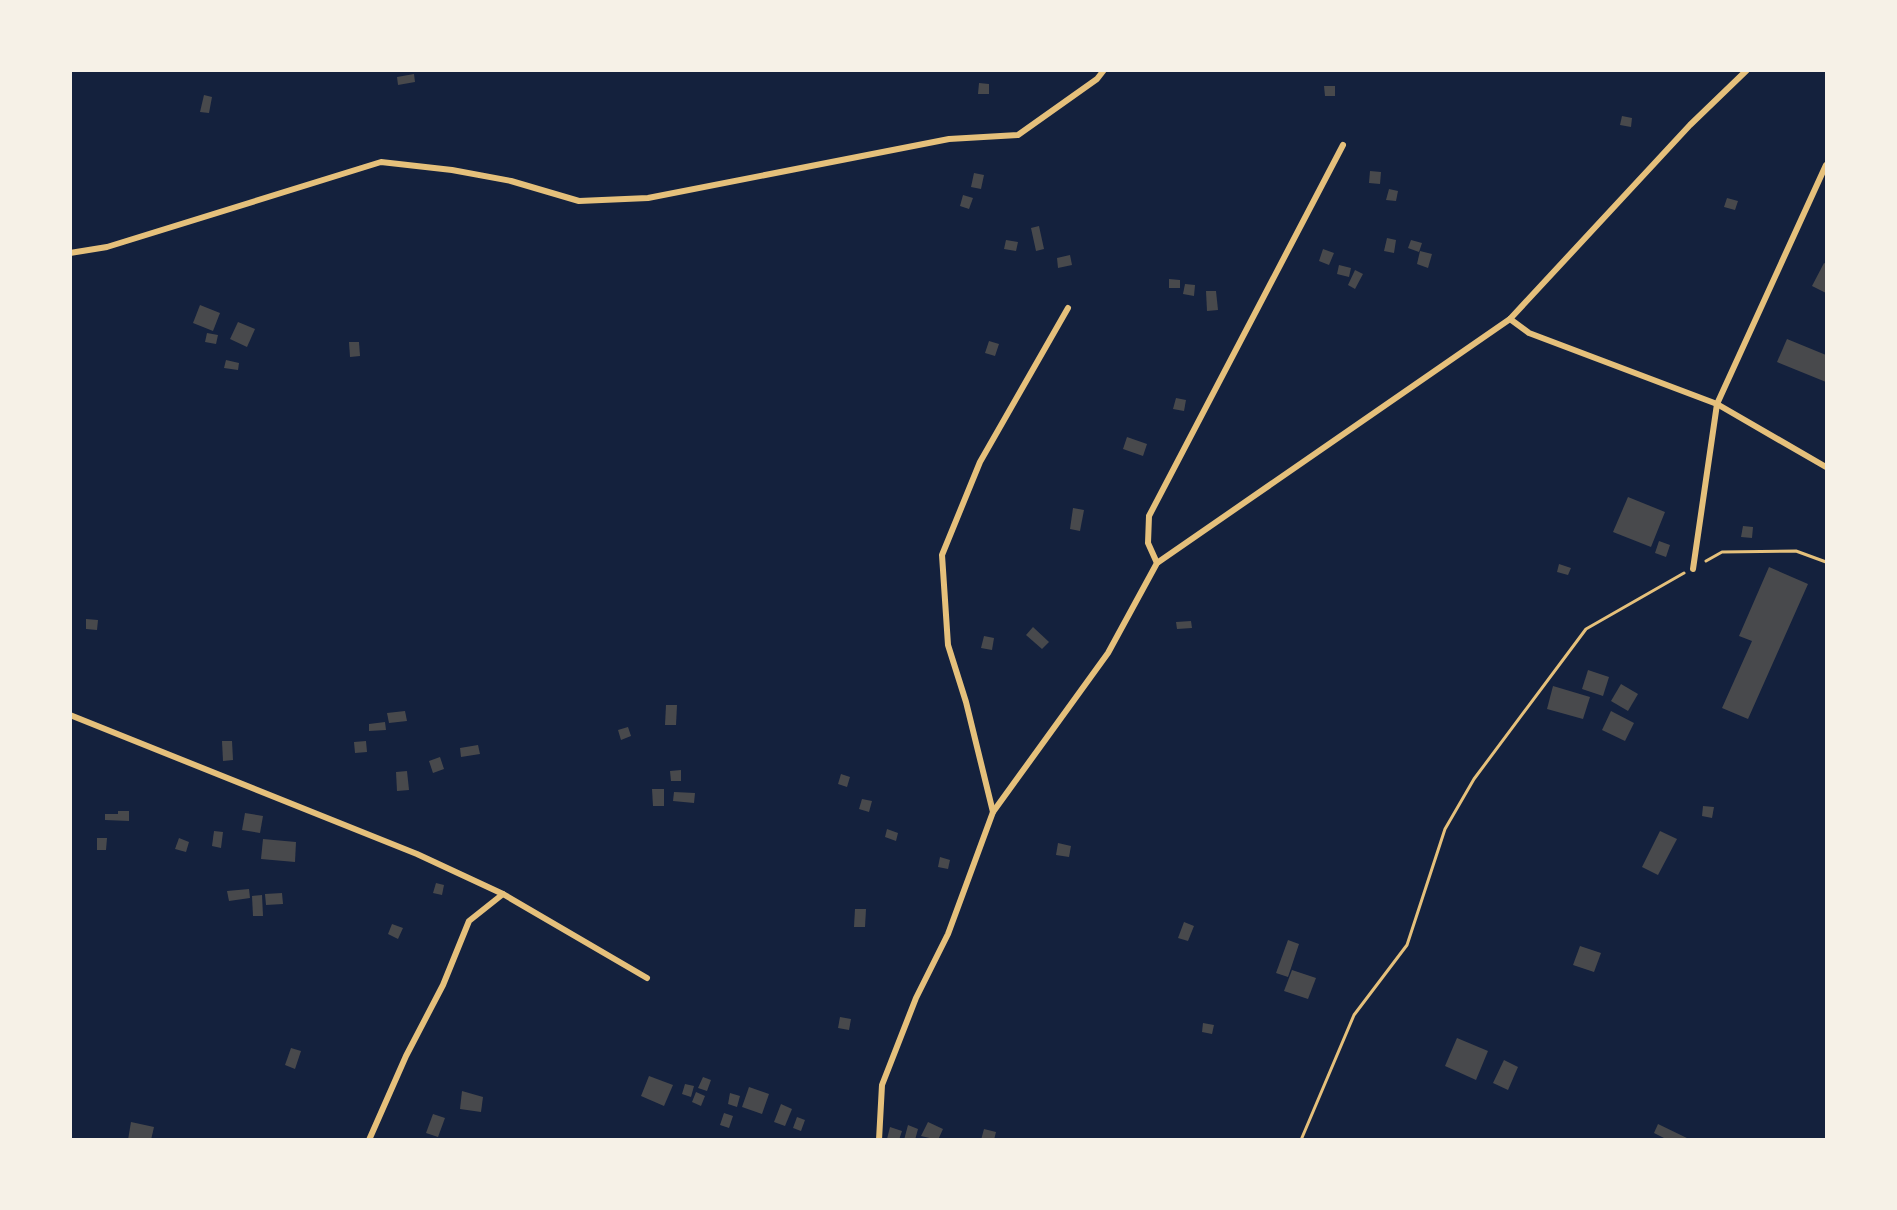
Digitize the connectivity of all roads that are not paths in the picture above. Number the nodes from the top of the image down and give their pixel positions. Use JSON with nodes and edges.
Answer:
{"nodes":[{"id":1,"x":1104,"y":70,"type":"edge"},
{"id":2,"x":1747,"y":70,"type":"edge"},
{"id":3,"x":1343,"y":145,"type":"dead end"},
{"id":4,"x":1827,"y":165,"type":"edge"},
{"id":5,"x":70,"y":253,"type":"edge"},
{"id":6,"x":1068,"y":308,"type":"dead end"},
{"id":7,"x":1510,"y":319,"type":"junction"},
{"id":8,"x":1717,"y":404,"type":"junction"},
{"id":9,"x":1827,"y":467,"type":"edge"},
{"id":10,"x":1158,"y":563,"type":"junction"},
{"id":11,"x":1693,"y":569,"type":"road end"},
{"id":12,"x":70,"y":715,"type":"edge"},
{"id":13,"x":993,"y":812,"type":"junction"},
{"id":14,"x":503,"y":894,"type":"junction"},
{"id":15,"x":647,"y":978,"type":"dead end"},
{"id":16,"x":369,"y":1140,"type":"edge"},
{"id":17,"x":879,"y":1140,"type":"edge"}],
"edges":[{"from":1,"to":5,"type":"street"},
{"from":2,"to":7,"type":"street"},
{"from":3,"to":10,"type":"street"},
{"from":4,"to":8,"type":"street"},
{"from":6,"to":13,"type":"street"},
{"from":7,"to":8,"type":"street"},
{"from":7,"to":10,"type":"street"},
{"from":8,"to":9,"type":"street"},
{"from":8,"to":11,"type":"street"},
{"from":10,"to":13,"type":"street"},
{"from":12,"to":14,"type":"street"},
{"from":13,"to":17,"type":"street"},
{"from":14,"to":15,"type":"street"},
{"from":14,"to":16,"type":"street"}]}
